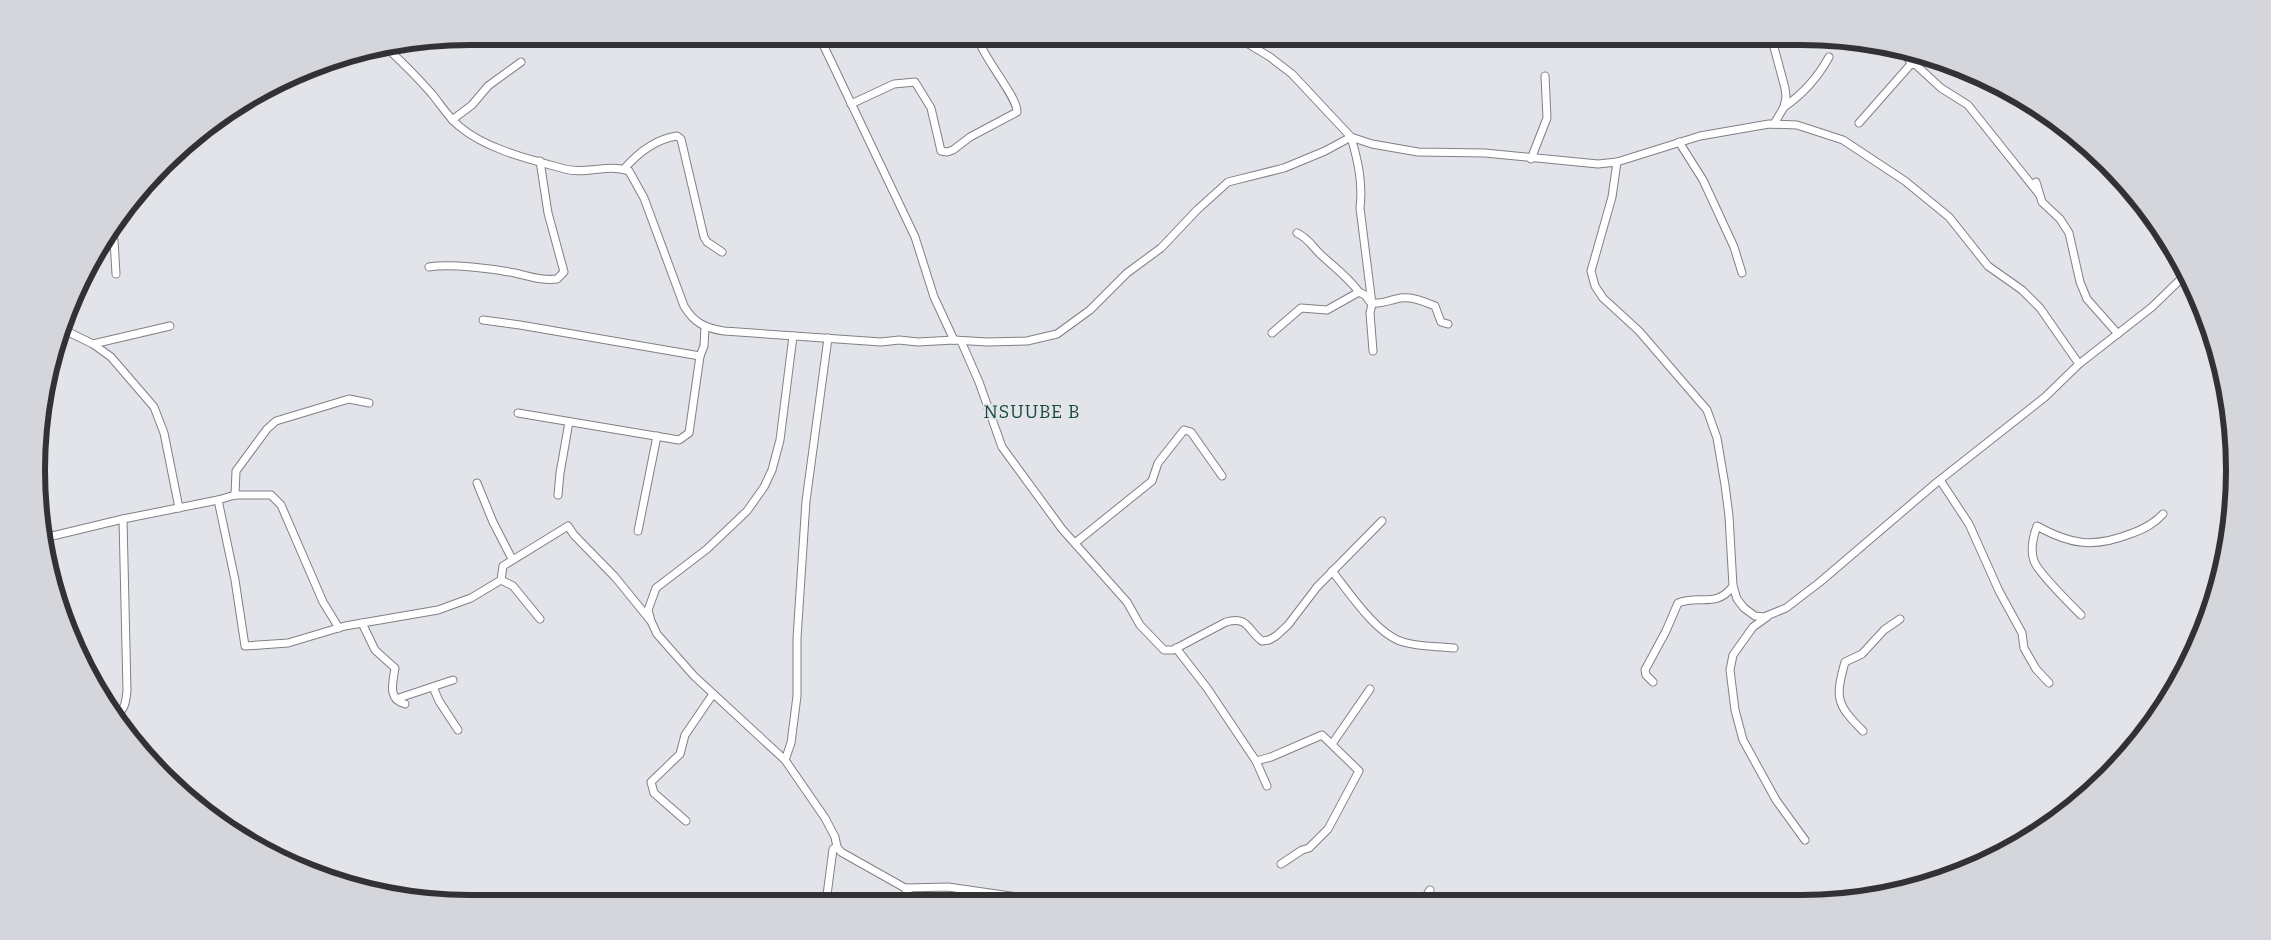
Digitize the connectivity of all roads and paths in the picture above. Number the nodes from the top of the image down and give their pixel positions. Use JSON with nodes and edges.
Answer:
{"nodes":[{"id":1,"x":823,"y":45,"type":"edge"},
{"id":2,"x":982,"y":45,"type":"edge"},
{"id":3,"x":1251,"y":45,"type":"edge"},
{"id":4,"x":1773,"y":45,"type":"edge"},
{"id":5,"x":391,"y":52,"type":"edge"},
{"id":6,"x":1829,"y":57,"type":"dead end"},
{"id":7,"x":1908,"y":58,"type":"edge"},
{"id":8,"x":521,"y":62,"type":"dead end"},
{"id":9,"x":1911,"y":64,"type":"junction"},
{"id":10,"x":1545,"y":76,"type":"dead end"},
{"id":11,"x":851,"y":104,"type":"junction"},
{"id":12,"x":1784,"y":107,"type":"junction"},
{"id":13,"x":452,"y":120,"type":"junction"},
{"id":14,"x":1860,"y":123,"type":"dead end"},
{"id":15,"x":1774,"y":124,"type":"junction"},
{"id":16,"x":1351,"y":137,"type":"junction"},
{"id":17,"x":1679,"y":142,"type":"junction"},
{"id":18,"x":1531,"y":159,"type":"junction"},
{"id":19,"x":540,"y":161,"type":"junction"},
{"id":20,"x":1617,"y":162,"type":"junction"},
{"id":21,"x":624,"y":169,"type":"junction"},
{"id":22,"x":2036,"y":182,"type":"dead end"},
{"id":23,"x":2039,"y":194,"type":"junction"},
{"id":24,"x":1297,"y":233,"type":"dead end"},
{"id":25,"x":113,"y":239,"type":"edge"},
{"id":26,"x":722,"y":252,"type":"dead end"},
{"id":27,"x":429,"y":267,"type":"dead end"},
{"id":28,"x":1742,"y":273,"type":"dead end"},
{"id":29,"x":116,"y":274,"type":"dead end"},
{"id":30,"x":2181,"y":279,"type":"edge"},
{"id":31,"x":1359,"y":292,"type":"junction"},
{"id":32,"x":1372,"y":304,"type":"junction"},
{"id":33,"x":483,"y":320,"type":"dead end"},
{"id":34,"x":1448,"y":324,"type":"dead end"},
{"id":35,"x":170,"y":326,"type":"dead end"},
{"id":36,"x":705,"y":327,"type":"junction"},
{"id":37,"x":68,"y":332,"type":"edge"},
{"id":38,"x":1272,"y":333,"type":"dead end"},
{"id":39,"x":2118,"y":334,"type":"junction"},
{"id":40,"x":793,"y":336,"type":"junction"},
{"id":41,"x":828,"y":338,"type":"junction"},
{"id":42,"x":957,"y":340,"type":"junction"},
{"id":43,"x":93,"y":344,"type":"junction"},
{"id":44,"x":1373,"y":351,"type":"dead end"},
{"id":45,"x":700,"y":356,"type":"junction"},
{"id":46,"x":2079,"y":364,"type":"junction"},
{"id":47,"x":369,"y":403,"type":"dead end"},
{"id":48,"x":518,"y":413,"type":"dead end"},
{"id":49,"x":569,"y":422,"type":"junction"},
{"id":50,"x":657,"y":436,"type":"junction"},
{"id":51,"x":1222,"y":476,"type":"dead end"},
{"id":52,"x":1940,"y":480,"type":"junction"},
{"id":53,"x":477,"y":482,"type":"dead end"},
{"id":54,"x":235,"y":494,"type":"junction"},
{"id":55,"x":558,"y":495,"type":"dead end"},
{"id":56,"x":218,"y":500,"type":"junction"},
{"id":57,"x":178,"y":508,"type":"junction"},
{"id":58,"x":2163,"y":514,"type":"dead end"},
{"id":59,"x":123,"y":519,"type":"junction"},
{"id":60,"x":1382,"y":521,"type":"dead end"},
{"id":61,"x":638,"y":531,"type":"dead end"},
{"id":62,"x":51,"y":536,"type":"edge"},
{"id":63,"x":1075,"y":544,"type":"junction"},
{"id":64,"x":512,"y":560,"type":"junction"},
{"id":65,"x":1332,"y":571,"type":"junction"},
{"id":66,"x":501,"y":580,"type":"junction"},
{"id":67,"x":1733,"y":586,"type":"junction"},
{"id":68,"x":1769,"y":615,"type":"junction"},
{"id":69,"x":2081,"y":615,"type":"dead end"},
{"id":70,"x":540,"y":619,"type":"dead end"},
{"id":71,"x":1900,"y":619,"type":"dead end"},
{"id":72,"x":651,"y":621,"type":"junction"},
{"id":73,"x":362,"y":623,"type":"junction"},
{"id":74,"x":339,"y":628,"type":"junction"},
{"id":75,"x":1176,"y":648,"type":"junction"},
{"id":76,"x":1454,"y":648,"type":"dead end"},
{"id":77,"x":454,"y":680,"type":"dead end"},
{"id":78,"x":1653,"y":682,"type":"dead end"},
{"id":79,"x":2049,"y":683,"type":"dead end"},
{"id":80,"x":433,"y":687,"type":"junction"},
{"id":81,"x":1370,"y":689,"type":"dead end"},
{"id":82,"x":713,"y":694,"type":"junction"},
{"id":83,"x":396,"y":699,"type":"junction"},
{"id":84,"x":405,"y":704,"type":"dead end"},
{"id":85,"x":121,"y":712,"type":"edge"},
{"id":86,"x":458,"y":730,"type":"dead end"},
{"id":87,"x":1863,"y":730,"type":"dead end"},
{"id":88,"x":1332,"y":744,"type":"junction"},
{"id":89,"x":785,"y":760,"type":"junction"},
{"id":90,"x":1256,"y":761,"type":"junction"},
{"id":91,"x":1267,"y":786,"type":"dead end"},
{"id":92,"x":686,"y":821,"type":"dead end"},
{"id":93,"x":1806,"y":840,"type":"dead end"},
{"id":94,"x":837,"y":847,"type":"junction"},
{"id":95,"x":1280,"y":864,"type":"dead end"},
{"id":96,"x":905,"y":888,"type":"junction"},
{"id":97,"x":1430,"y":890,"type":"dead end"},
{"id":98,"x":828,"y":895,"type":"edge"},
{"id":99,"x":910,"y":895,"type":"edge"},
{"id":100,"x":1006,"y":895,"type":"edge"},
{"id":101,"x":1427,"y":895,"type":"edge"}],
"edges":[{"from":1,"to":11,"type":"street"},
{"from":2,"to":11,"type":"street"},
{"from":3,"to":16,"type":"street"},
{"from":4,"to":12,"type":"street"},
{"from":5,"to":13,"type":"street"},
{"from":6,"to":12,"type":"street"},
{"from":7,"to":9,"type":"street"},
{"from":8,"to":13,"type":"street"},
{"from":9,"to":14,"type":"street"},
{"from":9,"to":23,"type":"street"},
{"from":10,"to":18,"type":"street"},
{"from":11,"to":42,"type":"street"},
{"from":12,"to":15,"type":"street"},
{"from":13,"to":19,"type":"street"},
{"from":15,"to":17,"type":"street"},
{"from":15,"to":46,"type":"street"},
{"from":16,"to":18,"type":"street"},
{"from":16,"to":32,"type":"street"},
{"from":16,"to":42,"type":"street"},
{"from":17,"to":20,"type":"street"},
{"from":17,"to":28,"type":"street"},
{"from":18,"to":20,"type":"street"},
{"from":19,"to":21,"type":"street"},
{"from":19,"to":27,"type":"street"},
{"from":20,"to":67,"type":"street"},
{"from":21,"to":26,"type":"street"},
{"from":21,"to":36,"type":"street"},
{"from":22,"to":23,"type":"street"},
{"from":23,"to":39,"type":"street"},
{"from":24,"to":31,"type":"street"},
{"from":25,"to":29,"type":"street"},
{"from":30,"to":39,"type":"street"},
{"from":31,"to":32,"type":"street"},
{"from":31,"to":38,"type":"street"},
{"from":32,"to":34,"type":"street"},
{"from":32,"to":44,"type":"street"},
{"from":33,"to":45,"type":"street"},
{"from":35,"to":43,"type":"street"},
{"from":36,"to":40,"type":"street"},
{"from":36,"to":45,"type":"street"},
{"from":37,"to":43,"type":"street"},
{"from":39,"to":46,"type":"street"},
{"from":40,"to":41,"type":"street"},
{"from":40,"to":72,"type":"street"},
{"from":41,"to":42,"type":"street"},
{"from":41,"to":89,"type":"street"},
{"from":42,"to":63,"type":"street"},
{"from":43,"to":57,"type":"street"},
{"from":45,"to":50,"type":"street"},
{"from":46,"to":52,"type":"street"},
{"from":47,"to":54,"type":"street"},
{"from":48,"to":49,"type":"street"},
{"from":49,"to":50,"type":"street"},
{"from":49,"to":55,"type":"street"},
{"from":50,"to":61,"type":"street"},
{"from":51,"to":63,"type":"street"},
{"from":52,"to":68,"type":"street"},
{"from":52,"to":79,"type":"street"},
{"from":53,"to":64,"type":"street"},
{"from":54,"to":56,"type":"street"},
{"from":54,"to":74,"type":"street"},
{"from":56,"to":57,"type":"street"},
{"from":56,"to":74,"type":"street"},
{"from":57,"to":59,"type":"street"},
{"from":58,"to":69,"type":"street"},
{"from":59,"to":62,"type":"street"},
{"from":59,"to":85,"type":"street"},
{"from":60,"to":65,"type":"street"},
{"from":63,"to":75,"type":"street"},
{"from":64,"to":66,"type":"street"},
{"from":64,"to":72,"type":"street"},
{"from":65,"to":75,"type":"street"},
{"from":65,"to":76,"type":"street"},
{"from":66,"to":70,"type":"street"},
{"from":66,"to":73,"type":"street"},
{"from":67,"to":68,"type":"street"},
{"from":67,"to":78,"type":"street"},
{"from":68,"to":93,"type":"street"},
{"from":71,"to":87,"type":"street"},
{"from":72,"to":82,"type":"street"},
{"from":73,"to":74,"type":"street"},
{"from":73,"to":83,"type":"street"},
{"from":75,"to":90,"type":"street"},
{"from":77,"to":80,"type":"street"},
{"from":80,"to":83,"type":"street"},
{"from":80,"to":86,"type":"street"},
{"from":81,"to":88,"type":"street"},
{"from":82,"to":89,"type":"street"},
{"from":82,"to":92,"type":"street"},
{"from":83,"to":84,"type":"street"},
{"from":88,"to":90,"type":"street"},
{"from":88,"to":95,"type":"street"},
{"from":89,"to":94,"type":"street"},
{"from":90,"to":91,"type":"street"},
{"from":94,"to":96,"type":"street"},
{"from":94,"to":98,"type":"street"},
{"from":96,"to":99,"type":"street"},
{"from":96,"to":100,"type":"street"},
{"from":97,"to":101,"type":"street"}]}
